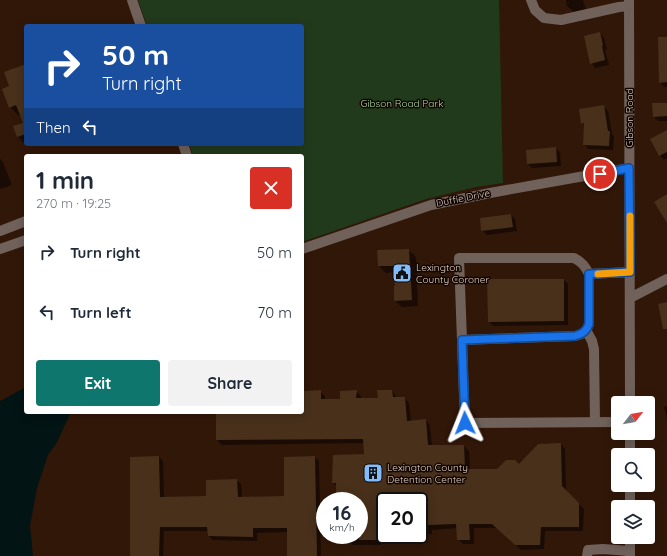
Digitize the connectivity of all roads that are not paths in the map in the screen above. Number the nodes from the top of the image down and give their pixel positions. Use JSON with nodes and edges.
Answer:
{"nodes":[{"id":1,"x":132,"y":0,"type":"edge"},
{"id":2,"x":531,"y":0,"type":"edge"},
{"id":3,"x":629,"y":3,"type":"edge"},
{"id":4,"x":141,"y":24,"type":"edge"},
{"id":5,"x":629,"y":168,"type":"junction"},
{"id":6,"x":24,"y":222,"type":"edge"},
{"id":7,"x":0,"y":231,"type":"edge"},
{"id":8,"x":24,"y":241,"type":"edge"},
{"id":9,"x":304,"y":248,"type":"edge"},
{"id":10,"x":0,"y":249,"type":"edge"},
{"id":11,"x":630,"y":272,"type":"junction"},
{"id":12,"x":589,"y":274,"type":"junction"},
{"id":13,"x":667,"y":279,"type":"edge"},
{"id":14,"x":630,"y":298,"type":"junction"},
{"id":15,"x":586,"y":330,"type":"junction"},
{"id":16,"x":462,"y":340,"type":"junction"},
{"id":17,"x":630,"y":396,"type":"edge"},
{"id":18,"x":595,"y":422,"type":"junction"},
{"id":19,"x":611,"y":422,"type":"edge"},
{"id":20,"x":630,"y":554,"type":"edge"},
{"id":21,"x":587,"y":556,"type":"edge"}],
"edges":[{"from":1,"to":4,"type":"street"},
{"from":2,"to":3,"type":"street"},
{"from":3,"to":5,"type":"street","name":"Gibson Road"},
{"from":5,"to":9,"type":"street","name":"Duffie Drive"},
{"from":5,"to":11,"type":"street","name":"Gibson Road"},
{"from":6,"to":7,"type":"street"},
{"from":8,"to":10,"type":"street"},
{"from":11,"to":12,"type":"street"},
{"from":11,"to":14,"type":"street","name":"Gibson Road"},
{"from":12,"to":15,"type":"street"},
{"from":12,"to":16,"type":"street"},
{"from":13,"to":14,"type":"street"},
{"from":14,"to":17,"type":"street","name":"Gibson Road"},
{"from":15,"to":16,"type":"street"},
{"from":15,"to":18,"type":"street"},
{"from":16,"to":18,"type":"street"},
{"from":18,"to":19,"type":"street"},
{"from":20,"to":21,"type":"street"}]}
